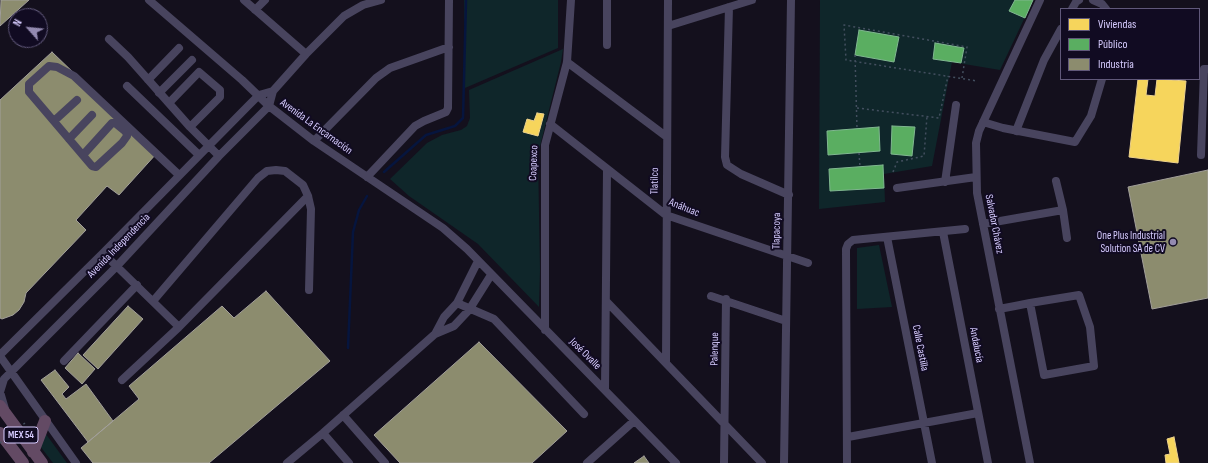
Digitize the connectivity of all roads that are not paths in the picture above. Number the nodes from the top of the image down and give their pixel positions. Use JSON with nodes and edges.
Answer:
{"nodes":[{"id":1,"x":149,"y":0,"type":"edge"},
{"id":2,"x":244,"y":0,"type":"edge"},
{"id":3,"x":265,"y":0,"type":"edge"},
{"id":4,"x":380,"y":0,"type":"edge"},
{"id":5,"x":449,"y":0,"type":"edge"},
{"id":6,"x":571,"y":0,"type":"edge"},
{"id":7,"x":607,"y":0,"type":"edge"},
{"id":8,"x":668,"y":0,"type":"edge"},
{"id":9,"x":752,"y":0,"type":"edge"},
{"id":10,"x":791,"y":0,"type":"edge"},
{"id":11,"x":1040,"y":0,"type":"edge"},
{"id":12,"x":1080,"y":0,"type":"edge"},
{"id":13,"x":1093,"y":0,"type":"edge"},
{"id":14,"x":729,"y":8,"type":"junction"},
{"id":15,"x":1073,"y":8,"type":"edge"},
{"id":16,"x":1105,"y":8,"type":"edge"},
{"id":17,"x":255,"y":10,"type":"junction"},
{"id":18,"x":668,"y":26,"type":"junction"},
{"id":19,"x":1060,"y":31,"type":"edge"},
{"id":20,"x":109,"y":39,"type":"dead end"},
{"id":21,"x":607,"y":45,"type":"dead end"},
{"id":22,"x":449,"y":47,"type":"junction"},
{"id":23,"x":179,"y":48,"type":"dead end"},
{"id":24,"x":306,"y":54,"type":"junction"},
{"id":25,"x":192,"y":60,"type":"dead end"},
{"id":26,"x":567,"y":62,"type":"junction"},
{"id":27,"x":1208,"y":69,"type":"edge"},
{"id":28,"x":148,"y":80,"type":"junction"},
{"id":29,"x":1102,"y":80,"type":"edge"},
{"id":30,"x":127,"y":86,"type":"dead end"},
{"id":31,"x":1205,"y":90,"type":"edge"},
{"id":32,"x":273,"y":91,"type":"junction"},
{"id":33,"x":159,"y":93,"type":"junction"},
{"id":34,"x":259,"y":95,"type":"junction"},
{"id":35,"x":77,"y":100,"type":"dead end"},
{"id":36,"x":169,"y":103,"type":"junction"},
{"id":37,"x":956,"y":105,"type":"dead end"},
{"id":38,"x":269,"y":106,"type":"junction"},
{"id":39,"x":92,"y":115,"type":"dead end"},
{"id":40,"x":54,"y":121,"type":"junction"},
{"id":41,"x":983,"y":122,"type":"junction"},
{"id":42,"x":550,"y":124,"type":"junction"},
{"id":43,"x":190,"y":127,"type":"junction"},
{"id":44,"x":1016,"y":131,"type":"junction"},
{"id":45,"x":667,"y":137,"type":"junction"},
{"id":46,"x":69,"y":139,"type":"junction"},
{"id":47,"x":314,"y":141,"type":"junction"},
{"id":48,"x":208,"y":146,"type":"junction"},
{"id":49,"x":83,"y":155,"type":"junction"},
{"id":50,"x":199,"y":155,"type":"junction"},
{"id":51,"x":1201,"y":155,"type":"dead end"},
{"id":52,"x":219,"y":156,"type":"junction"},
{"id":53,"x":607,"y":169,"type":"junction"},
{"id":54,"x":180,"y":175,"type":"junction"},
{"id":55,"x":976,"y":177,"type":"junction"},
{"id":56,"x":369,"y":178,"type":"junction"},
{"id":57,"x":1056,"y":181,"type":"dead end"},
{"id":58,"x":945,"y":182,"type":"junction"},
{"id":59,"x":897,"y":188,"type":"dead end"},
{"id":60,"x":789,"y":195,"type":"junction"},
{"id":61,"x":308,"y":196,"type":"junction"},
{"id":62,"x":1063,"y":210,"type":"junction"},
{"id":63,"x":666,"y":215,"type":"junction"},
{"id":64,"x":983,"y":224,"type":"junction"},
{"id":65,"x":965,"y":229,"type":"dead end"},
{"id":66,"x":942,"y":232,"type":"junction"},
{"id":67,"x":886,"y":237,"type":"junction"},
{"id":68,"x":1067,"y":238,"type":"dead end"},
{"id":69,"x":104,"y":253,"type":"junction"},
{"id":70,"x":787,"y":256,"type":"junction"},
{"id":71,"x":478,"y":261,"type":"junction"},
{"id":72,"x":808,"y":263,"type":"dead end"},
{"id":73,"x":116,"y":266,"type":"junction"},
{"id":74,"x":492,"y":275,"type":"junction"},
{"id":75,"x":137,"y":285,"type":"junction"},
{"id":76,"x":309,"y":290,"type":"dead end"},
{"id":77,"x":711,"y":296,"type":"dead end"},
{"id":78,"x":726,"y":299,"type":"junction"},
{"id":79,"x":154,"y":300,"type":"junction"},
{"id":80,"x":607,"y":302,"type":"junction"},
{"id":81,"x":457,"y":303,"type":"junction"},
{"id":82,"x":1030,"y":303,"type":"junction"},
{"id":83,"x":999,"y":309,"type":"junction"},
{"id":84,"x":469,"y":310,"type":"junction"},
{"id":85,"x":786,"y":321,"type":"junction"},
{"id":86,"x":179,"y":327,"type":"junction"},
{"id":87,"x":545,"y":330,"type":"junction"},
{"id":88,"x":434,"y":334,"type":"junction"},
{"id":89,"x":0,"y":356,"type":"edge"},
{"id":90,"x":64,"y":361,"type":"dead end"},
{"id":91,"x":666,"y":362,"type":"junction"},
{"id":92,"x":12,"y":372,"type":"junction"},
{"id":93,"x":122,"y":380,"type":"dead end"},
{"id":94,"x":604,"y":390,"type":"junction"},
{"id":95,"x":0,"y":406,"type":"edge"},
{"id":96,"x":978,"y":412,"type":"junction"},
{"id":97,"x":584,"y":414,"type":"dead end"},
{"id":98,"x":344,"y":415,"type":"junction"},
{"id":99,"x":10,"y":421,"type":"junction"},
{"id":100,"x":45,"y":421,"type":"junction"},
{"id":101,"x":634,"y":421,"type":"junction"},
{"id":102,"x":924,"y":422,"type":"junction"},
{"id":103,"x":725,"y":424,"type":"junction"},
{"id":104,"x":0,"y":433,"type":"edge"},
{"id":105,"x":323,"y":433,"type":"junction"},
{"id":106,"x":848,"y":437,"type":"junction"},
{"id":107,"x":33,"y":452,"type":"junction"},
{"id":108,"x":23,"y":463,"type":"edge"},
{"id":109,"x":42,"y":463,"type":"edge"},
{"id":110,"x":76,"y":463,"type":"edge"},
{"id":111,"x":287,"y":463,"type":"edge"},
{"id":112,"x":349,"y":463,"type":"edge"},
{"id":113,"x":385,"y":463,"type":"edge"},
{"id":114,"x":587,"y":463,"type":"edge"},
{"id":115,"x":676,"y":463,"type":"edge"},
{"id":116,"x":724,"y":463,"type":"edge"},
{"id":117,"x":762,"y":463,"type":"edge"},
{"id":118,"x":784,"y":463,"type":"edge"},
{"id":119,"x":847,"y":463,"type":"edge"},
{"id":120,"x":932,"y":463,"type":"edge"},
{"id":121,"x":988,"y":463,"type":"edge"},
{"id":122,"x":1030,"y":463,"type":"edge"}],
"edges":[{"from":1,"to":34,"type":"street","name":"Avenida La Encarnación"},
{"from":2,"to":17,"type":"street"},
{"from":3,"to":17,"type":"street"},
{"from":4,"to":24,"type":"street"},
{"from":5,"to":22,"type":"street"},
{"from":6,"to":26,"type":"street","name":"Coapexco"},
{"from":7,"to":21,"type":"street"},
{"from":8,"to":18,"type":"street","name":"Tlatilco"},
{"from":9,"to":14,"type":"street"},
{"from":10,"to":60,"type":"street","name":"Tlapacoya"},
{"from":11,"to":41,"type":"street","name":"Salvador Chávez"},
{"from":12,"to":15,"type":"street"},
{"from":13,"to":16,"type":"street"},
{"from":14,"to":18,"type":"street"},
{"from":14,"to":60,"type":"street"},
{"from":17,"to":24,"type":"street"},
{"from":18,"to":45,"type":"street","name":"Tlatilco"},
{"from":19,"to":44,"type":"street"},
{"from":20,"to":28,"type":"street"},
{"from":22,"to":47,"type":"street"},
{"from":22,"to":56,"type":"street"},
{"from":23,"to":28,"type":"street"},
{"from":24,"to":32,"type":"street"},
{"from":25,"to":33,"type":"street"},
{"from":26,"to":42,"type":"street","name":"Coapexco"},
{"from":26,"to":45,"type":"street"},
{"from":27,"to":31,"type":"street"},
{"from":28,"to":33,"type":"street"},
{"from":29,"to":44,"type":"street"},
{"from":30,"to":50,"type":"street"},
{"from":31,"to":51,"type":"street"},
{"from":32,"to":34,"type":"street","name":"Avenida Independencia"},
{"from":32,"to":38,"type":"street"},
{"from":33,"to":36,"type":"street"},
{"from":34,"to":38,"type":"street","name":"Avenida La Encarnación"},
{"from":34,"to":48,"type":"street","name":"Avenida Independencia"},
{"from":35,"to":40,"type":"street"},
{"from":36,"to":43,"type":"street"},
{"from":36,"to":43,"type":"street"},
{"from":37,"to":58,"type":"street"},
{"from":38,"to":47,"type":"street","name":"Avenida La Encarnación"},
{"from":38,"to":52,"type":"street","name":"Avenida Independencia"},
{"from":39,"to":46,"type":"street"},
{"from":40,"to":46,"type":"street"},
{"from":40,"to":54,"type":"street"},
{"from":41,"to":44,"type":"street"},
{"from":41,"to":55,"type":"street","name":"Salvador Chávez"},
{"from":42,"to":53,"type":"street","name":"Anáhuac"},
{"from":42,"to":87,"type":"street","name":"Coapexco"},
{"from":43,"to":48,"type":"street"},
{"from":45,"to":63,"type":"street","name":"Tlatilco"},
{"from":46,"to":49,"type":"street"},
{"from":47,"to":56,"type":"street","name":"Avenida La Encarnación"},
{"from":48,"to":50,"type":"street","name":"Avenida Independencia"},
{"from":48,"to":52,"type":"street"},
{"from":49,"to":49,"type":"street"},
{"from":50,"to":54,"type":"street","name":"Avenida Independencia"},
{"from":52,"to":73,"type":"street","name":"Avenida Independencia"},
{"from":53,"to":63,"type":"street","name":"Anáhuac"},
{"from":53,"to":80,"type":"street"},
{"from":54,"to":69,"type":"street","name":"Avenida Independencia"},
{"from":55,"to":58,"type":"street"},
{"from":55,"to":64,"type":"street","name":"Salvador Chávez"},
{"from":56,"to":71,"type":"street","name":"Avenida La Encarnación"},
{"from":57,"to":62,"type":"street"},
{"from":58,"to":59,"type":"street"},
{"from":60,"to":70,"type":"street","name":"Tlapacoya"},
{"from":61,"to":76,"type":"street"},
{"from":61,"to":79,"type":"street"},
{"from":61,"to":86,"type":"street"},
{"from":62,"to":64,"type":"street"},
{"from":62,"to":68,"type":"street"},
{"from":63,"to":70,"type":"street","name":"Anáhuac"},
{"from":63,"to":91,"type":"street","name":"Tlatilco"},
{"from":64,"to":83,"type":"street","name":"Salvador Chávez"},
{"from":65,"to":66,"type":"street"},
{"from":66,"to":67,"type":"street"},
{"from":66,"to":96,"type":"street","name":"Andalucía"},
{"from":67,"to":102,"type":"street","name":"Calle Castilla"},
{"from":67,"to":106,"type":"street"},
{"from":69,"to":73,"type":"street"},
{"from":69,"to":89,"type":"street","name":"Avenida Independencia"},
{"from":70,"to":72,"type":"street","name":"Anáhuac"},
{"from":70,"to":85,"type":"street","name":"Tlapacoya"},
{"from":71,"to":74,"type":"street","name":"José Ovalle"},
{"from":71,"to":81,"type":"street"},
{"from":73,"to":75,"type":"street"},
{"from":73,"to":92,"type":"street","name":"Avenida Independencia"},
{"from":74,"to":84,"type":"street"},
{"from":74,"to":87,"type":"street","name":"José Ovalle"},
{"from":75,"to":79,"type":"street"},
{"from":75,"to":90,"type":"street"},
{"from":77,"to":78,"type":"street"},
{"from":78,"to":85,"type":"street"},
{"from":78,"to":103,"type":"street","name":"Palenque"},
{"from":79,"to":86,"type":"street"},
{"from":80,"to":91,"type":"street"},
{"from":80,"to":94,"type":"street"},
{"from":81,"to":84,"type":"street"},
{"from":81,"to":88,"type":"street"},
{"from":82,"to":82,"type":"street"},
{"from":82,"to":83,"type":"street"},
{"from":83,"to":122,"type":"street","name":"Salvador Chávez"},
{"from":84,"to":88,"type":"street"},
{"from":84,"to":97,"type":"street"},
{"from":85,"to":118,"type":"street","name":"Tlapacoya"},
{"from":86,"to":93,"type":"street"},
{"from":87,"to":94,"type":"street","name":"José Ovalle"},
{"from":88,"to":98,"type":"street"},
{"from":89,"to":92,"type":"street"},
{"from":91,"to":103,"type":"street"},
{"from":92,"to":99,"type":"street","name":"Avenida Independencia"},
{"from":92,"to":100,"type":"street"},
{"from":94,"to":101,"type":"street","name":"José Ovalle"},
{"from":95,"to":99,"type":"highway","number":"MEX 54"},
{"from":96,"to":102,"type":"street"},
{"from":96,"to":121,"type":"street","name":"Andalucía"},
{"from":98,"to":105,"type":"street"},
{"from":98,"to":113,"type":"street"},
{"from":99,"to":107,"type":"highway","number":"MEX 54"},
{"from":100,"to":107,"type":"highway"},
{"from":100,"to":110,"type":"street"},
{"from":101,"to":114,"type":"street"},
{"from":101,"to":115,"type":"street","name":"José Ovalle"},
{"from":102,"to":106,"type":"street"},
{"from":102,"to":120,"type":"street","name":"Calle Castilla"},
{"from":103,"to":116,"type":"street","name":"Palenque"},
{"from":103,"to":117,"type":"street"},
{"from":104,"to":108,"type":"highway","number":"MEX 54"},
{"from":105,"to":111,"type":"street"},
{"from":105,"to":112,"type":"street"},
{"from":106,"to":119,"type":"street"},
{"from":107,"to":109,"type":"highway","number":"MEX 54"}]}
